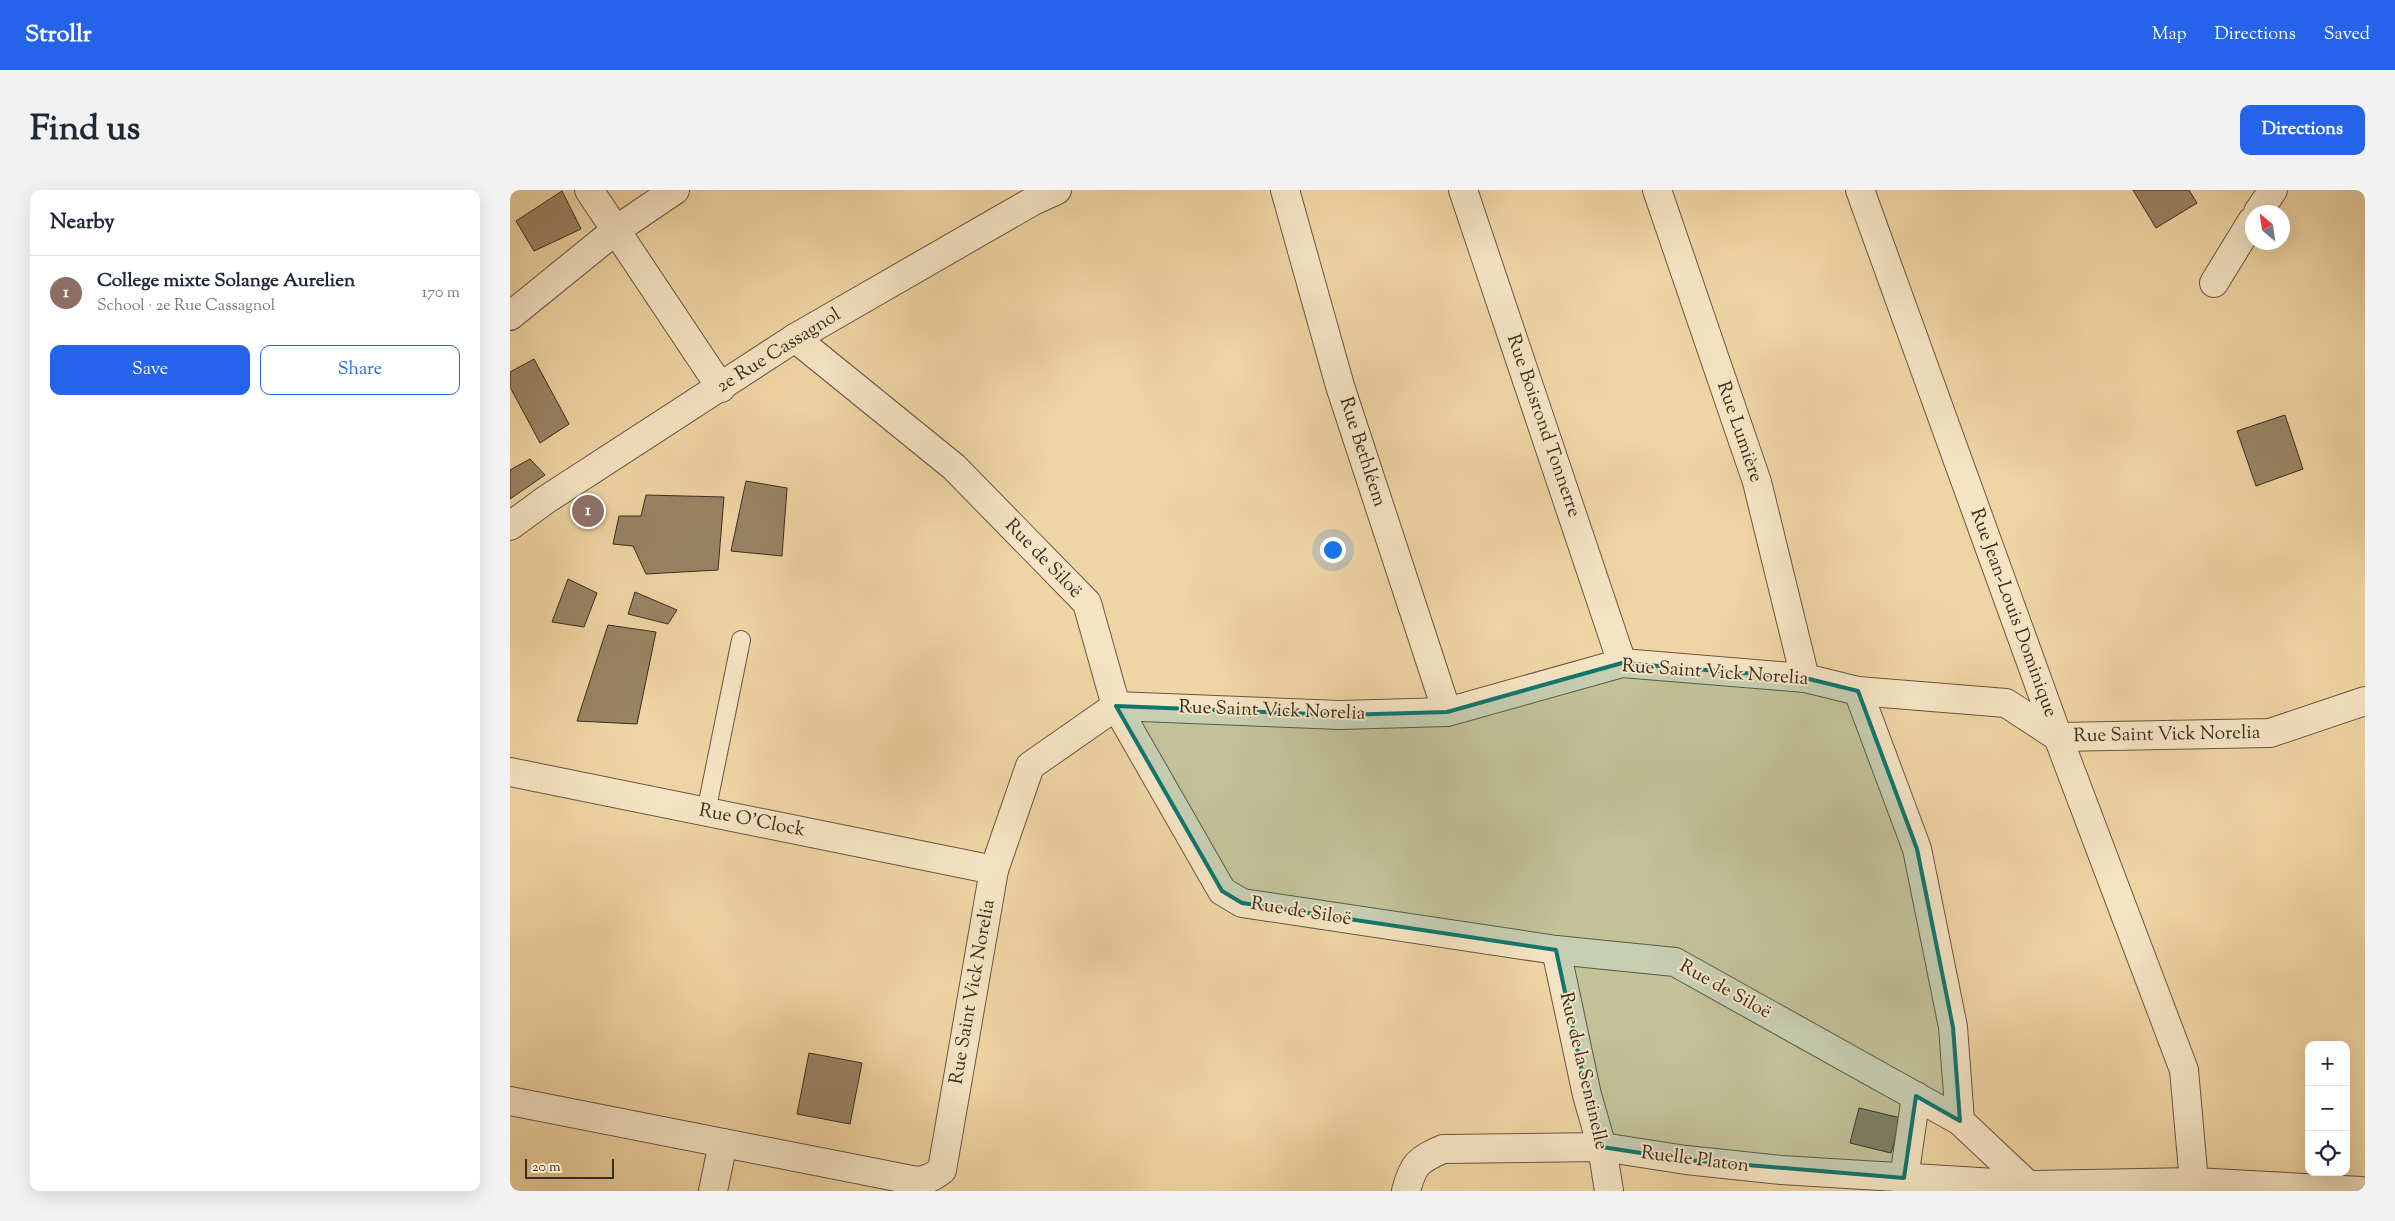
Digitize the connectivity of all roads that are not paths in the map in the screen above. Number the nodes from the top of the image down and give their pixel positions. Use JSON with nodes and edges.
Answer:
{"nodes":[{"id":1,"x":589,"y":190,"type":"edge"},
{"id":2,"x":675,"y":190,"type":"edge"},
{"id":3,"x":1057,"y":190,"type":"edge"},
{"id":4,"x":1285,"y":190,"type":"edge"},
{"id":5,"x":1463,"y":190,"type":"edge"},
{"id":6,"x":1657,"y":190,"type":"edge"},
{"id":7,"x":1860,"y":190,"type":"edge"},
{"id":8,"x":2273,"y":190,"type":"edge"},
{"id":9,"x":2263,"y":205,"type":"edge"},
{"id":10,"x":616,"y":230,"type":"junction"},
{"id":11,"x":2245,"y":233,"type":"edge"},
{"id":12,"x":2214,"y":284,"type":"dead end"},
{"id":13,"x":510,"y":316,"type":"edge"},
{"id":14,"x":795,"y":338,"type":"junction"},
{"id":15,"x":721,"y":388,"type":"junction"},
{"id":16,"x":510,"y":526,"type":"edge"},
{"id":17,"x":741,"y":640,"type":"dead end"},
{"id":18,"x":1622,"y":663,"type":"junction"},
{"id":19,"x":1805,"y":678,"type":"junction"},
{"id":20,"x":1858,"y":691,"type":"junction"},
{"id":21,"x":2365,"y":701,"type":"edge"},
{"id":22,"x":1116,"y":706,"type":"junction"},
{"id":23,"x":1447,"y":712,"type":"junction"},
{"id":24,"x":2058,"y":737,"type":"junction"},
{"id":25,"x":510,"y":772,"type":"edge"},
{"id":26,"x":706,"y":812,"type":"junction"},
{"id":27,"x":994,"y":870,"type":"junction"},
{"id":28,"x":1556,"y":950,"type":"junction"},
{"id":29,"x":1916,"y":1096,"type":"junction"},
{"id":30,"x":510,"y":1100,"type":"edge"},
{"id":31,"x":1960,"y":1121,"type":"junction"},
{"id":32,"x":722,"y":1143,"type":"junction"},
{"id":33,"x":1602,"y":1147,"type":"junction"},
{"id":34,"x":1904,"y":1178,"type":"junction"},
{"id":35,"x":2194,"y":1182,"type":"junction"},
{"id":36,"x":2028,"y":1188,"type":"edge"},
{"id":37,"x":713,"y":1191,"type":"edge"},
{"id":38,"x":1406,"y":1191,"type":"edge"},
{"id":39,"x":1609,"y":1191,"type":"edge"},
{"id":40,"x":2360,"y":1191,"type":"edge"}],
"edges":[{"from":1,"to":10,"type":"street"},
{"from":2,"to":10,"type":"street"},
{"from":3,"to":14,"type":"street","name":"2e Rue Cassagnol"},
{"from":4,"to":23,"type":"street","name":"Rue Bethléem"},
{"from":5,"to":18,"type":"street","name":"Rue Boisrond Tonnerre"},
{"from":6,"to":19,"type":"street","name":"Rue Lumière"},
{"from":7,"to":24,"type":"street","name":"Rue Jean-Louis Dominique"},
{"from":8,"to":9,"type":"street"},
{"from":10,"to":13,"type":"street"},
{"from":10,"to":15,"type":"street"},
{"from":11,"to":12,"type":"street"},
{"from":14,"to":15,"type":"street","name":"2e Rue Cassagnol"},
{"from":14,"to":22,"type":"street","name":"Rue de Siloë"},
{"from":15,"to":16,"type":"street","name":"2e Rue Cassagnol"},
{"from":17,"to":26,"type":"lane"},
{"from":18,"to":19,"type":"street","name":"Rue Saint Vick Norelia"},
{"from":18,"to":23,"type":"street","name":"Rue Saint Vick Norelia"},
{"from":19,"to":20,"type":"street","name":"Rue Saint Vick Norelia"},
{"from":20,"to":24,"type":"street","name":"Rue Saint Vick Norelia"},
{"from":20,"to":31,"type":"street"},
{"from":21,"to":24,"type":"street","name":"Rue Saint Vick Norelia"},
{"from":22,"to":23,"type":"street","name":"Rue Saint Vick Norelia"},
{"from":22,"to":27,"type":"street","name":"Rue Saint Vick Norelia"},
{"from":22,"to":28,"type":"street","name":"Rue de Siloë"},
{"from":24,"to":35,"type":"street","name":"Rue Jean-Louis Dominique"},
{"from":25,"to":26,"type":"street","name":"Rue O'Clock"},
{"from":26,"to":27,"type":"street","name":"Rue O'Clock"},
{"from":27,"to":32,"type":"street","name":"Rue Saint Vick Norelia"},
{"from":28,"to":29,"type":"street","name":"Rue de Siloë"},
{"from":28,"to":33,"type":"street","name":"Rue de la Sentinelle"},
{"from":29,"to":31,"type":"street","name":"Rue de Siloë"},
{"from":29,"to":34,"type":"street"},
{"from":30,"to":32,"type":"street","name":"Rue Saint Vick Norelia"},
{"from":31,"to":36,"type":"street","name":"Rue de Siloë"},
{"from":32,"to":37,"type":"street"},
{"from":33,"to":34,"type":"street","name":"Ruelle Platon"},
{"from":33,"to":38,"type":"street","name":"Ruelle Platon"},
{"from":33,"to":39,"type":"street","name":"Rue de la Sentinelle"},
{"from":34,"to":36,"type":"street","name":"Ruelle Platon"},
{"from":35,"to":36,"type":"street","name":"Ruelle Platon"},
{"from":35,"to":40,"type":"street","name":"Ruelle Platon"}]}
